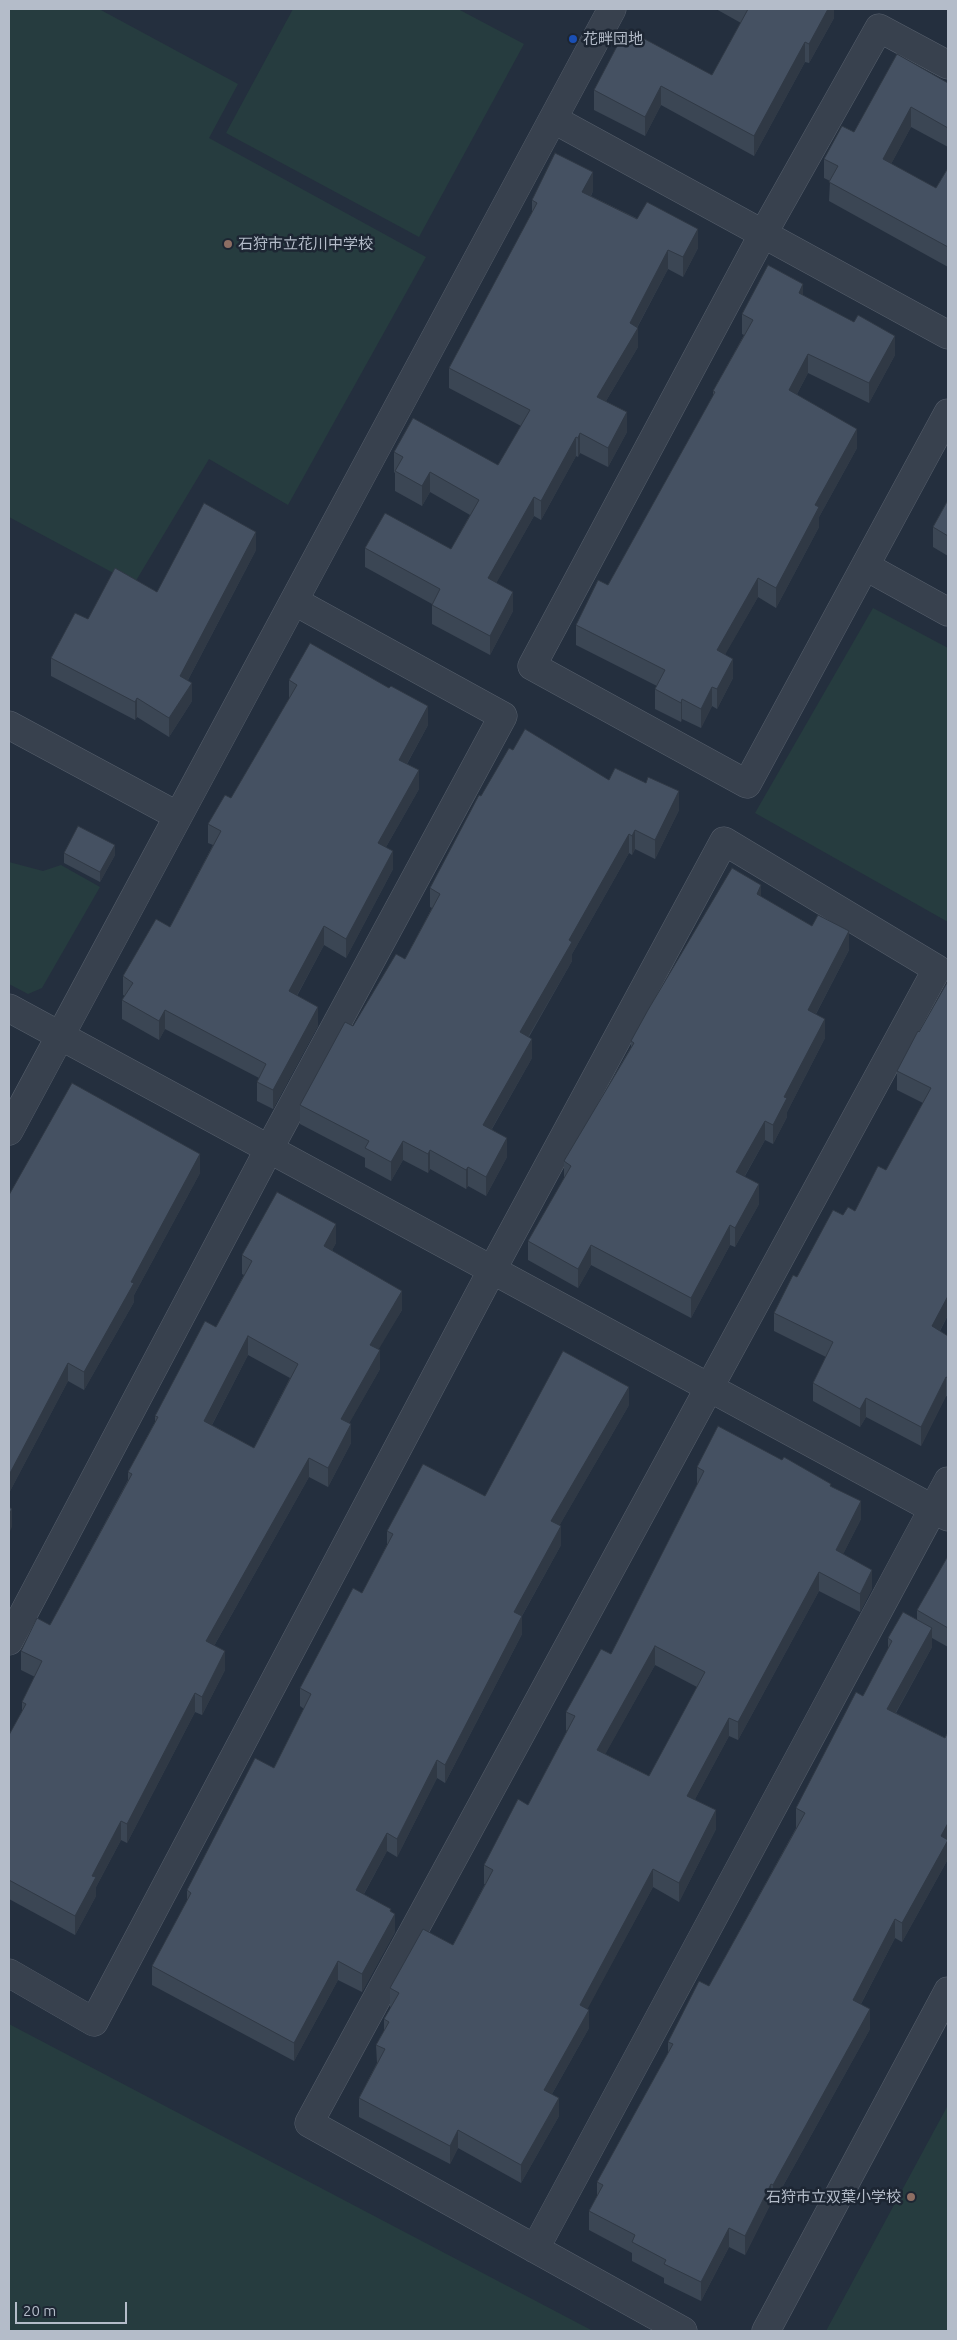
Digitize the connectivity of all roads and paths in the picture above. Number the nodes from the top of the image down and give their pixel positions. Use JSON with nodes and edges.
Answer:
{"nodes":[{"id":1,"x":612,"y":9,"type":"edge"},
{"id":2,"x":948,"y":65,"type":"edge"},
{"id":3,"x":553,"y":119,"type":"junction"},
{"id":4,"x":763,"y":234,"type":"junction"},
{"id":5,"x":948,"y":335,"type":"edge"},
{"id":6,"x":948,"y":413,"type":"edge"},
{"id":7,"x":866,"y":566,"type":"junction"},
{"id":8,"x":294,"y":601,"type":"junction"},
{"id":9,"x":948,"y":612,"type":"edge"},
{"id":10,"x":9,"y":725,"type":"edge"},
{"id":11,"x":178,"y":816,"type":"junction"},
{"id":12,"x":9,"y":1008,"type":"edge"},
{"id":13,"x":60,"y":1036,"type":"junction"},
{"id":14,"x":9,"y":1130,"type":"edge"},
{"id":15,"x":269,"y":1149,"type":"junction"},
{"id":16,"x":492,"y":1270,"type":"junction"},
{"id":17,"x":709,"y":1388,"type":"junction"},
{"id":18,"x":948,"y":1481,"type":"edge"},
{"id":19,"x":941,"y":1513,"type":"edge"},
{"id":20,"x":9,"y":1641,"type":"edge"},
{"id":21,"x":9,"y":1974,"type":"edge"},
{"id":22,"x":948,"y":1991,"type":"edge"},
{"id":23,"x":534,"y":2249,"type":"junction"},
{"id":24,"x":683,"y":2331,"type":"edge"},
{"id":25,"x":766,"y":2331,"type":"edge"}],
"edges":[{"from":1,"to":3,"type":"street"},
{"from":2,"to":4,"type":"street"},
{"from":3,"to":4,"type":"street"},
{"from":3,"to":8,"type":"street"},
{"from":4,"to":5,"type":"street"},
{"from":4,"to":7,"type":"street"},
{"from":6,"to":7,"type":"street"},
{"from":7,"to":9,"type":"street"},
{"from":8,"to":11,"type":"street"},
{"from":8,"to":15,"type":"street"},
{"from":10,"to":11,"type":"street"},
{"from":11,"to":13,"type":"street"},
{"from":12,"to":13,"type":"street"},
{"from":13,"to":14,"type":"street"},
{"from":13,"to":15,"type":"street"},
{"from":15,"to":16,"type":"street"},
{"from":15,"to":20,"type":"street"},
{"from":16,"to":17,"type":"street"},
{"from":16,"to":17,"type":"street"},
{"from":16,"to":21,"type":"street"},
{"from":17,"to":19,"type":"street"},
{"from":17,"to":23,"type":"street"},
{"from":18,"to":19,"type":"street"},
{"from":19,"to":23,"type":"street"},
{"from":22,"to":25,"type":"street"},
{"from":23,"to":24,"type":"street"}]}
